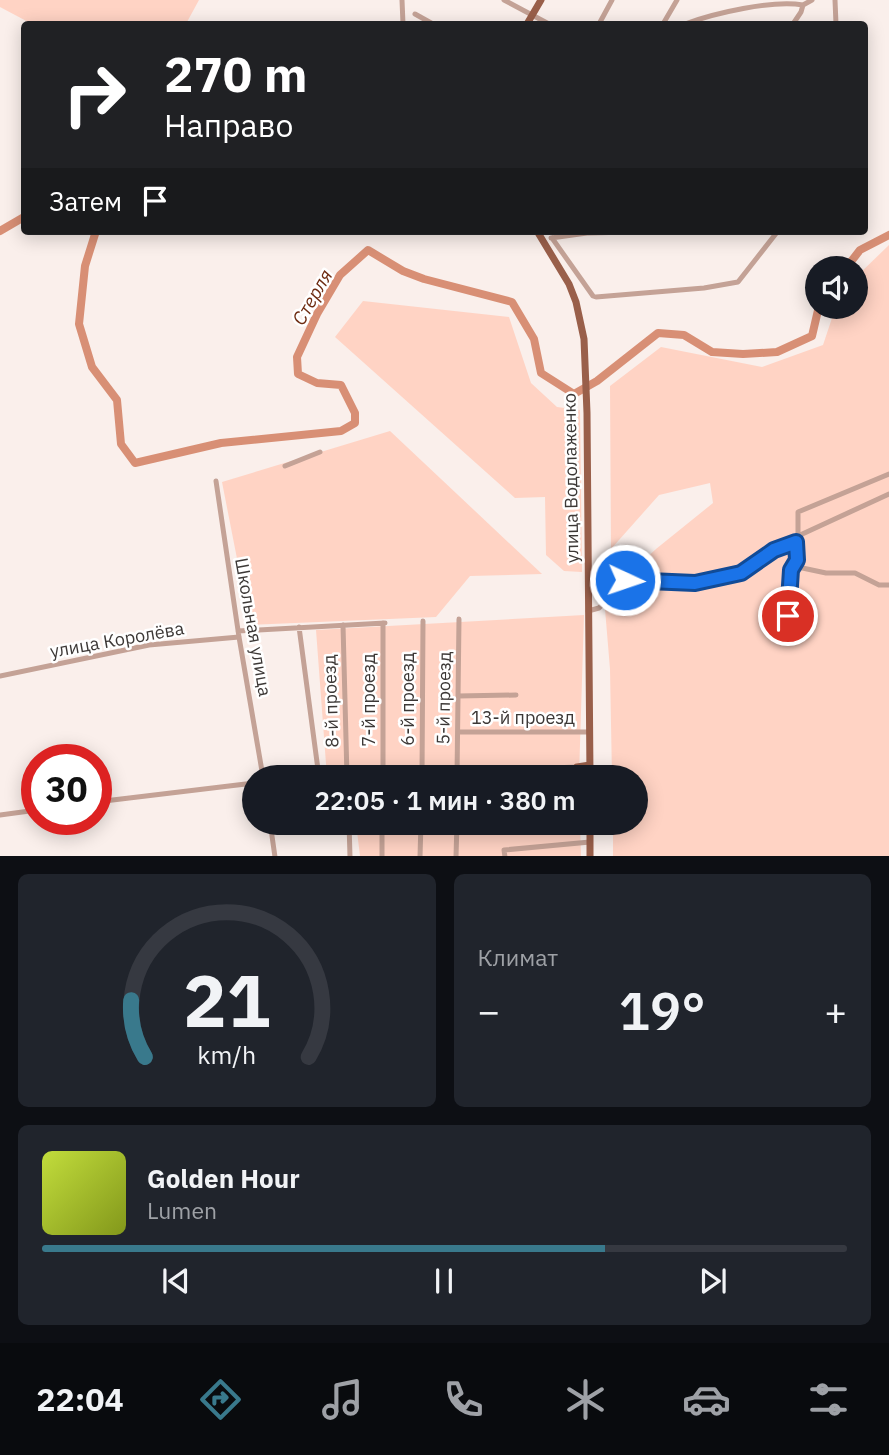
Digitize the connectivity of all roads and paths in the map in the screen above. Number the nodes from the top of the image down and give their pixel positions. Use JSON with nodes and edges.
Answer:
{"nodes":[{"id":1,"x":402,"y":0,"type":"edge"},
{"id":2,"x":504,"y":0,"type":"edge"},
{"id":3,"x":541,"y":0,"type":"edge"},
{"id":4,"x":612,"y":0,"type":"edge"},
{"id":5,"x":677,"y":0,"type":"edge"},
{"id":6,"x":743,"y":0,"type":"edge"},
{"id":7,"x":812,"y":0,"type":"edge"},
{"id":8,"x":835,"y":0,"type":"edge"},
{"id":9,"x":803,"y":5,"type":"junction"},
{"id":10,"x":739,"y":7,"type":"junction"},
{"id":11,"x":415,"y":15,"type":"dead end"},
{"id":12,"x":532,"y":16,"type":"junction"},
{"id":13,"x":403,"y":21,"type":"edge"},
{"id":14,"x":427,"y":21,"type":"edge"},
{"id":15,"x":529,"y":21,"type":"edge"},
{"id":16,"x":543,"y":21,"type":"edge"},
{"id":17,"x":602,"y":21,"type":"edge"},
{"id":18,"x":665,"y":21,"type":"edge"},
{"id":19,"x":695,"y":21,"type":"edge"},
{"id":20,"x":795,"y":21,"type":"edge"},
{"id":21,"x":836,"y":21,"type":"edge"},
{"id":22,"x":539,"y":235,"type":"edge"},
{"id":23,"x":573,"y":235,"type":"edge"},
{"id":24,"x":775,"y":235,"type":"edge"},
{"id":25,"x":552,"y":238,"type":"junction"},
{"id":26,"x":320,"y":452,"type":"dead end"},
{"id":27,"x":285,"y":466,"type":"dead end"},
{"id":28,"x":889,"y":474,"type":"edge"},
{"id":29,"x":216,"y":481,"type":"dead end"},
{"id":30,"x":889,"y":494,"type":"edge"},
{"id":31,"x":797,"y":539,"type":"junction"},
{"id":32,"x":793,"y":566,"type":"junction"},
{"id":33,"x":889,"y":585,"type":"edge"},
{"id":34,"x":589,"y":611,"type":"junction"},
{"id":35,"x":459,"y":619,"type":"dead end"},
{"id":36,"x":423,"y":621,"type":"dead end"},
{"id":37,"x":384,"y":623,"type":"joint"},
{"id":38,"x":343,"y":625,"type":"junction"},
{"id":39,"x":299,"y":627,"type":"junction"},
{"id":40,"x":238,"y":634,"type":"junction"},
{"id":41,"x":787,"y":639,"type":"dead end"},
{"id":42,"x":0,"y":676,"type":"edge"},
{"id":43,"x":516,"y":695,"type":"dead end"},
{"id":44,"x":458,"y":696,"type":"junction"},
{"id":45,"x":458,"y":732,"type":"junction"},
{"id":46,"x":589,"y":732,"type":"junction"},
{"id":47,"x":261,"y":765,"type":"edge"},
{"id":48,"x":318,"y":765,"type":"edge"},
{"id":49,"x":347,"y":765,"type":"edge"},
{"id":50,"x":383,"y":765,"type":"edge"},
{"id":51,"x":422,"y":765,"type":"edge"},
{"id":52,"x":457,"y":765,"type":"edge"},
{"id":53,"x":590,"y":765,"type":"edge"},
{"id":54,"x":242,"y":784,"type":"edge"},
{"id":55,"x":112,"y":800,"type":"edge"},
{"id":56,"x":21,"y":812,"type":"edge"},
{"id":57,"x":0,"y":815,"type":"edge"},
{"id":58,"x":272,"y":835,"type":"edge"},
{"id":59,"x":349,"y":835,"type":"edge"},
{"id":60,"x":382,"y":835,"type":"edge"},
{"id":61,"x":420,"y":835,"type":"edge"},
{"id":62,"x":457,"y":835,"type":"edge"},
{"id":63,"x":590,"y":835,"type":"edge"},
{"id":64,"x":590,"y":842,"type":"junction"},
{"id":65,"x":543,"y":847,"type":"junction"},
{"id":66,"x":504,"y":853,"type":"edge"},
{"id":67,"x":275,"y":856,"type":"edge"},
{"id":68,"x":349,"y":856,"type":"edge"},
{"id":69,"x":382,"y":856,"type":"edge"},
{"id":70,"x":419,"y":856,"type":"edge"},
{"id":71,"x":456,"y":856,"type":"edge"},
{"id":72,"x":543,"y":856,"type":"edge"},
{"id":73,"x":590,"y":856,"type":"edge"}],
"edges":[{"from":1,"to":13,"type":"street"},
{"from":2,"to":12,"type":"street"},
{"from":3,"to":12,"type":"main road"},
{"from":4,"to":17,"type":"street"},
{"from":5,"to":18,"type":"street"},
{"from":6,"to":10,"type":"street"},
{"from":7,"to":9,"type":"street"},
{"from":8,"to":21,"type":"street"},
{"from":9,"to":10,"type":"street"},
{"from":9,"to":20,"type":"street"},
{"from":10,"to":19,"type":"street"},
{"from":11,"to":14,"type":"street"},
{"from":12,"to":15,"type":"main road"},
{"from":12,"to":16,"type":"street"},
{"from":22,"to":25,"type":"street"},
{"from":22,"to":34,"type":"main road","name":"улица Водолаженко"},
{"from":23,"to":25,"type":"street"},
{"from":24,"to":25,"type":"street"},
{"from":26,"to":27,"type":"street"},
{"from":28,"to":31,"type":"street"},
{"from":29,"to":40,"type":"street","name":"Школьная улица"},
{"from":30,"to":31,"type":"street"},
{"from":31,"to":32,"type":"street"},
{"from":31,"to":34,"type":"street"},
{"from":32,"to":33,"type":"street"},
{"from":32,"to":41,"type":"street"},
{"from":34,"to":46,"type":"main road","name":"улица Водолаженко"},
{"from":35,"to":44,"type":"street","name":"5-й проезд"},
{"from":36,"to":51,"type":"street","name":"6-й проезд"},
{"from":37,"to":38,"type":"street","name":"улица Королёва"},
{"from":37,"to":50,"type":"street","name":"7-й проезд"},
{"from":38,"to":39,"type":"street","name":"улица Королёва"},
{"from":38,"to":49,"type":"street","name":"8-й проезд"},
{"from":39,"to":40,"type":"street","name":"улица Королёва"},
{"from":39,"to":48,"type":"street"},
{"from":40,"to":42,"type":"street","name":"улица Королёва"},
{"from":40,"to":47,"type":"street","name":"Школьная улица"},
{"from":43,"to":44,"type":"street"},
{"from":44,"to":45,"type":"street","name":"5-й проезд"},
{"from":45,"to":46,"type":"street","name":"13-й проезд"},
{"from":45,"to":52,"type":"street","name":"5-й проезд"},
{"from":46,"to":53,"type":"main road","name":"улица Водолаженко"},
{"from":54,"to":55,"type":"street"},
{"from":56,"to":57,"type":"street"},
{"from":58,"to":67,"type":"street"},
{"from":59,"to":68,"type":"street"},
{"from":60,"to":69,"type":"street"},
{"from":61,"to":70,"type":"street"},
{"from":62,"to":71,"type":"street"},
{"from":63,"to":64,"type":"main road"},
{"from":64,"to":65,"type":"street"},
{"from":64,"to":73,"type":"main road"},
{"from":65,"to":66,"type":"street"},
{"from":65,"to":72,"type":"street"}]}
